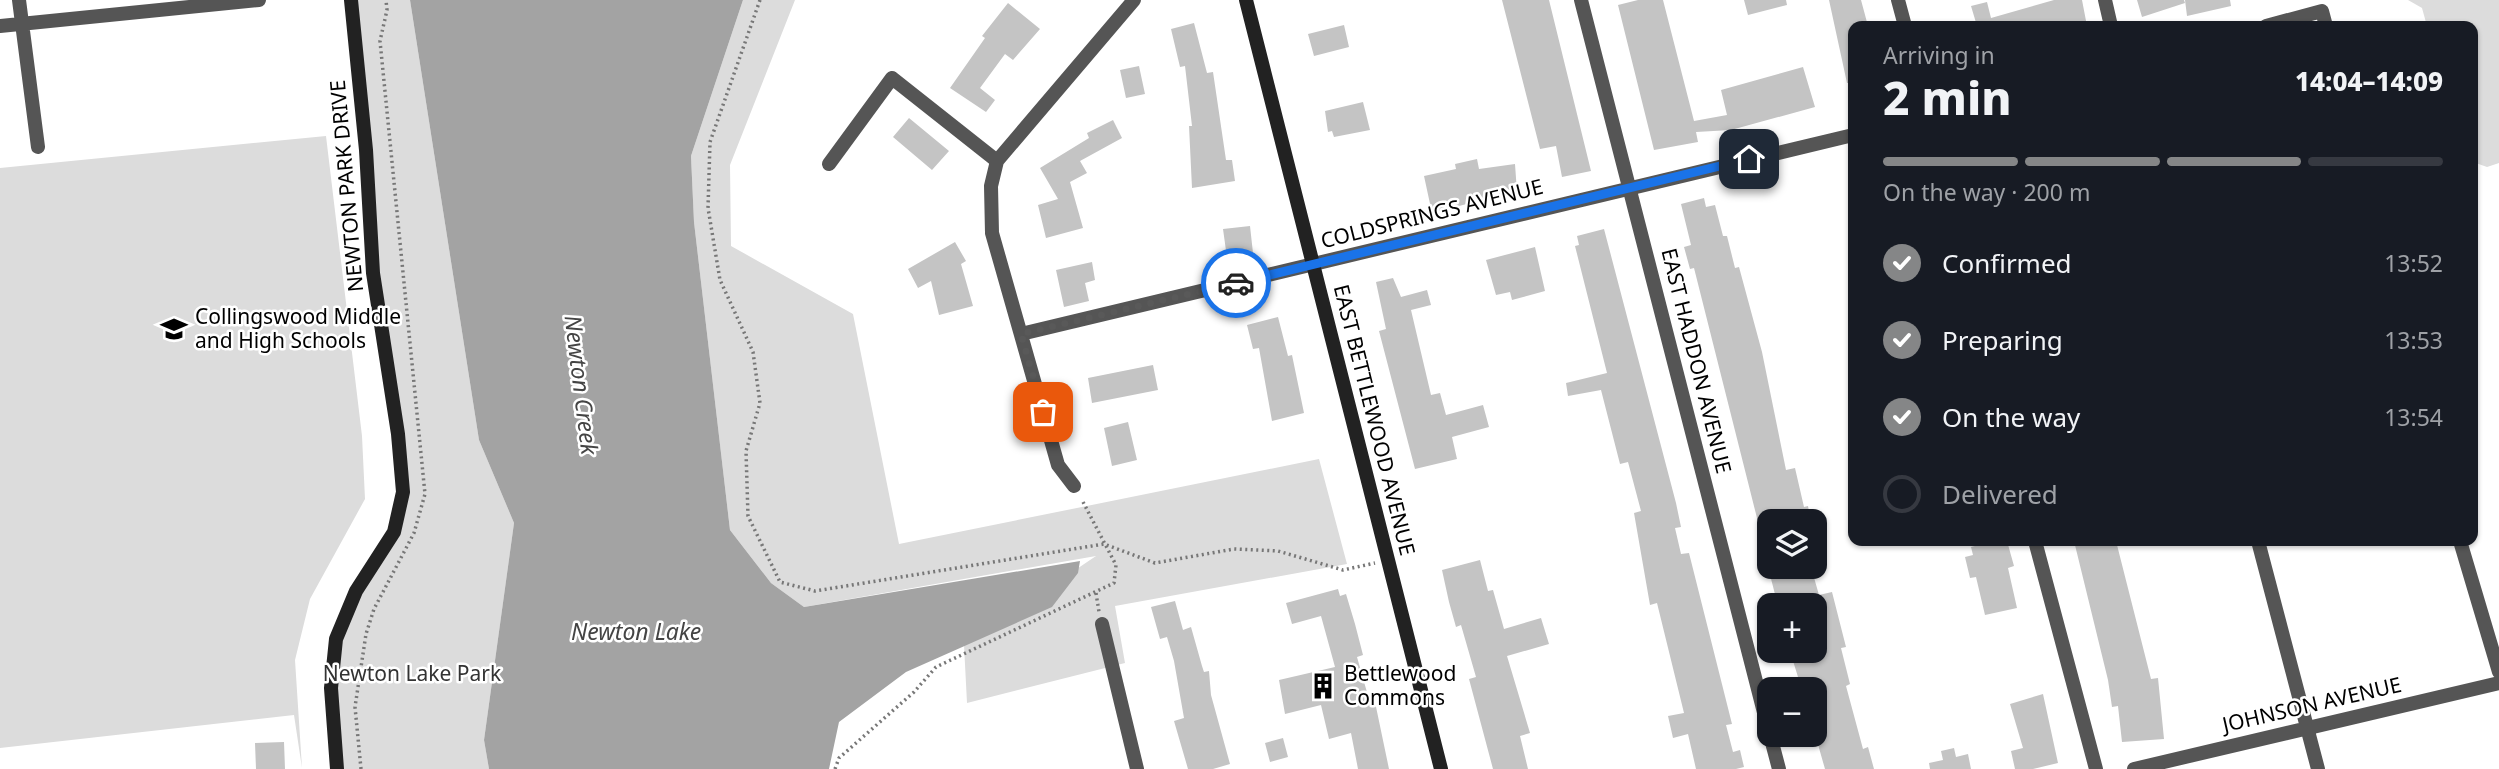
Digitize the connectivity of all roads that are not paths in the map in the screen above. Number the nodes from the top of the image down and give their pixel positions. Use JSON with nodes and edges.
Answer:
{"nodes":[{"id":1,"x":19,"y":0,"type":"edge"},
{"id":2,"x":259,"y":0,"type":"edge"},
{"id":3,"x":351,"y":0,"type":"edge"},
{"id":4,"x":1134,"y":0,"type":"edge"},
{"id":5,"x":1246,"y":0,"type":"edge"},
{"id":6,"x":1581,"y":0,"type":"edge"},
{"id":7,"x":1898,"y":0,"type":"edge"},
{"id":8,"x":2105,"y":0,"type":"edge"},
{"id":9,"x":1904,"y":21,"type":"edge"},
{"id":10,"x":2110,"y":21,"type":"edge"},
{"id":11,"x":2285,"y":21,"type":"edge"},
{"id":12,"x":2325,"y":21,"type":"edge"},
{"id":13,"x":22,"y":24,"type":"junction"},
{"id":14,"x":0,"y":26,"type":"edge"},
{"id":15,"x":1848,"y":136,"type":"edge"},
{"id":16,"x":38,"y":147,"type":"dead end"},
{"id":17,"x":997,"y":161,"type":"junction"},
{"id":18,"x":829,"y":164,"type":"dead end"},
{"id":19,"x":1630,"y":187,"type":"junction"},
{"id":20,"x":1312,"y":265,"type":"junction"},
{"id":21,"x":1021,"y":334,"type":"junction"},
{"id":22,"x":1074,"y":486,"type":"road end"},
{"id":23,"x":2036,"y":546,"type":"edge"},
{"id":24,"x":2259,"y":546,"type":"edge"},
{"id":25,"x":2461,"y":546,"type":"edge"},
{"id":26,"x":1102,"y":624,"type":"dead end"},
{"id":27,"x":2499,"y":672,"type":"edge"},
{"id":28,"x":1757,"y":683,"type":"edge"},
{"id":29,"x":2499,"y":683,"type":"edge"},
{"id":30,"x":2308,"y":728,"type":"junction"},
{"id":31,"x":1773,"y":747,"type":"edge"},
{"id":32,"x":337,"y":769,"type":"edge"},
{"id":33,"x":1137,"y":769,"type":"edge"},
{"id":34,"x":1441,"y":769,"type":"edge"},
{"id":35,"x":1779,"y":769,"type":"edge"},
{"id":36,"x":2096,"y":769,"type":"edge"},
{"id":37,"x":2134,"y":769,"type":"edge"},
{"id":38,"x":2318,"y":769,"type":"edge"}],
"edges":[{"from":1,"to":13,"type":"street"},
{"from":2,"to":13,"type":"street"},
{"from":3,"to":32,"type":"street","name":"NEWTON PARK DRIVE"},
{"from":4,"to":17,"type":"street"},
{"from":5,"to":20,"type":"street","name":"EAST BETTLEWOOD AVENUE"},
{"from":6,"to":19,"type":"street","name":"EAST HADDON AVENUE"},
{"from":7,"to":9,"type":"street"},
{"from":8,"to":10,"type":"street"},
{"from":11,"to":12,"type":"street"},
{"from":13,"to":14,"type":"street"},
{"from":13,"to":16,"type":"street"},
{"from":15,"to":19,"type":"street","name":"COLDSPRINGS AVENUE"},
{"from":17,"to":18,"type":"street"},
{"from":17,"to":21,"type":"street"},
{"from":19,"to":20,"type":"street","name":"COLDSPRINGS AVENUE"},
{"from":19,"to":28,"type":"street","name":"EAST HADDON AVENUE"},
{"from":20,"to":21,"type":"street","name":"COLDSPRINGS AVENUE"},
{"from":20,"to":34,"type":"street","name":"EAST BETTLEWOOD AVENUE"},
{"from":21,"to":22,"type":"street"},
{"from":23,"to":36,"type":"street"},
{"from":24,"to":30,"type":"street"},
{"from":25,"to":27,"type":"street"},
{"from":26,"to":33,"type":"street"},
{"from":29,"to":30,"type":"street","name":"JOHNSON AVENUE"},
{"from":30,"to":37,"type":"street","name":"JOHNSON AVENUE"},
{"from":30,"to":38,"type":"street"},
{"from":31,"to":35,"type":"street","name":"EAST HADDON AVENUE"}]}
